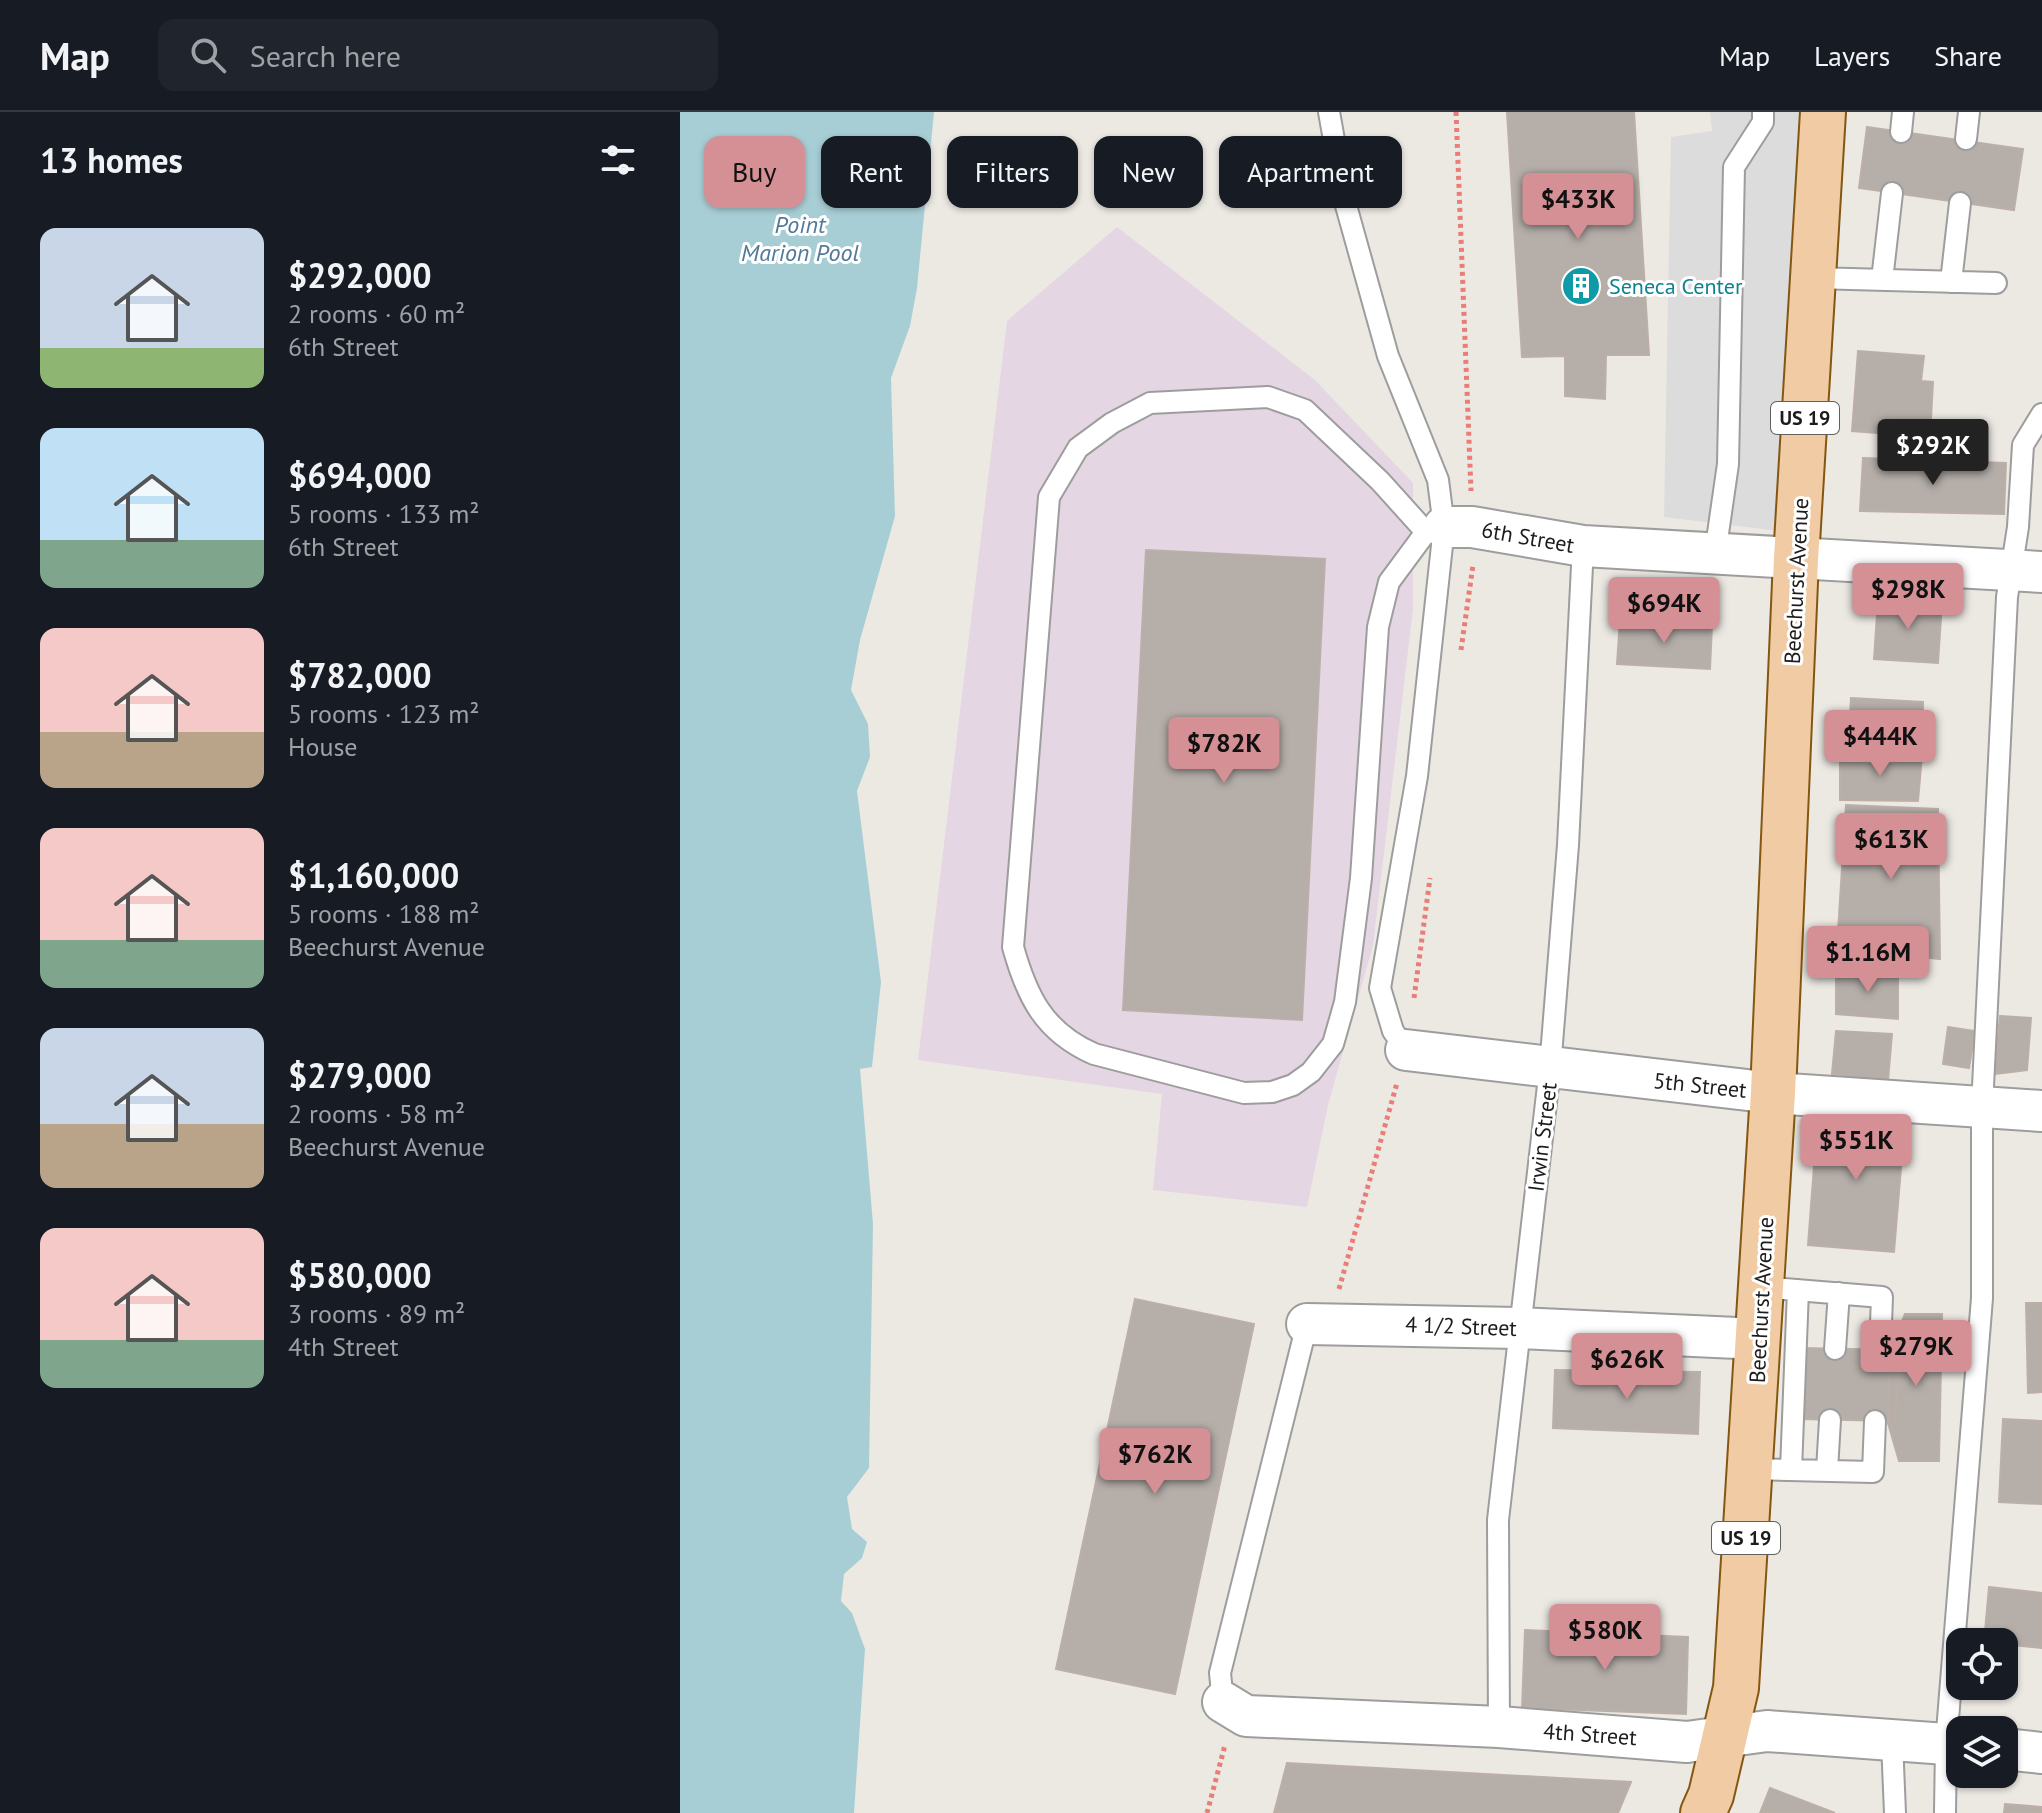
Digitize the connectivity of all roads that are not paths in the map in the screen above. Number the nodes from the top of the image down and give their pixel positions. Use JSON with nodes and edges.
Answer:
{"nodes":[{"id":1,"x":1329,"y":112,"type":"edge"},
{"id":2,"x":1763,"y":112,"type":"edge"},
{"id":3,"x":1823,"y":112,"type":"edge"},
{"id":4,"x":1969,"y":112,"type":"edge"},
{"id":5,"x":1966,"y":139,"type":"dead end"},
{"id":6,"x":1892,"y":193,"type":"dead end"},
{"id":7,"x":1960,"y":203,"type":"dead end"},
{"id":8,"x":1814,"y":278,"type":"junction"},
{"id":9,"x":1882,"y":280,"type":"junction"},
{"id":10,"x":1951,"y":282,"type":"junction"},
{"id":11,"x":1996,"y":283,"type":"dead end"},
{"id":12,"x":2042,"y":414,"type":"edge"},
{"id":13,"x":1435,"y":530,"type":"junction"},
{"id":14,"x":1583,"y":546,"type":"junction"},
{"id":15,"x":1715,"y":554,"type":"junction"},
{"id":16,"x":1796,"y":559,"type":"junction"},
{"id":17,"x":2026,"y":571,"type":"edge"},
{"id":18,"x":1406,"y":1050,"type":"joint"},
{"id":19,"x":1550,"y":1068,"type":"junction"},
{"id":20,"x":1773,"y":1093,"type":"junction"},
{"id":21,"x":1982,"y":1107,"type":"junction"},
{"id":22,"x":2042,"y":1111,"type":"edge"},
{"id":23,"x":1780,"y":1289,"type":"junction"},
{"id":24,"x":1839,"y":1293,"type":"junction"},
{"id":25,"x":1307,"y":1324,"type":"joint"},
{"id":26,"x":1518,"y":1328,"type":"junction"},
{"id":27,"x":1759,"y":1339,"type":"junction"},
{"id":28,"x":1835,"y":1349,"type":"dead end"},
{"id":29,"x":1880,"y":1350,"type":"dead end"},
{"id":30,"x":1830,"y":1420,"type":"dead end"},
{"id":31,"x":1875,"y":1421,"type":"dead end"},
{"id":32,"x":1771,"y":1469,"type":"junction"},
{"id":33,"x":1827,"y":1470,"type":"junction"},
{"id":34,"x":1223,"y":1702,"type":"joint"},
{"id":35,"x":1955,"y":1716,"type":"edge"},
{"id":36,"x":1499,"y":1727,"type":"junction"},
{"id":37,"x":1726,"y":1736,"type":"junction"},
{"id":38,"x":1892,"y":1741,"type":"junction"},
{"id":39,"x":1946,"y":1744,"type":"edge"},
{"id":40,"x":2018,"y":1750,"type":"edge"},
{"id":41,"x":2042,"y":1753,"type":"edge"},
{"id":42,"x":1948,"y":1788,"type":"edge"},
{"id":43,"x":1703,"y":1813,"type":"edge"},
{"id":44,"x":1895,"y":1813,"type":"edge"},
{"id":45,"x":1945,"y":1813,"type":"edge"}],
"edges":[{"from":1,"to":13,"type":"lane"},
{"from":2,"to":15,"type":"lane"},
{"from":3,"to":8,"type":"main road","name":"Beechurst Avenue","number":"US 19"},
{"from":4,"to":5,"type":"lane"},
{"from":6,"to":9,"type":"lane"},
{"from":7,"to":10,"type":"lane"},
{"from":8,"to":9,"type":"lane"},
{"from":8,"to":16,"type":"main road","name":"Beechurst Avenue","number":"US 19"},
{"from":9,"to":10,"type":"lane"},
{"from":10,"to":11,"type":"lane"},
{"from":12,"to":17,"type":"lane"},
{"from":13,"to":13,"type":"lane"},
{"from":13,"to":14,"type":"street","name":"6th Street"},
{"from":13,"to":18,"type":"lane"},
{"from":14,"to":15,"type":"street","name":"6th Street"},
{"from":14,"to":19,"type":"lane","name":"Irwin Street"},
{"from":15,"to":16,"type":"street","name":"6th Street"},
{"from":16,"to":17,"type":"street","name":"6th Street"},
{"from":16,"to":20,"type":"main road","name":"Beechurst Avenue","number":"US 19"},
{"from":17,"to":21,"type":"lane"},
{"from":18,"to":19,"type":"street","name":"5th Street"},
{"from":19,"to":20,"type":"street","name":"5th Street"},
{"from":19,"to":26,"type":"lane","name":"Irwin Street"},
{"from":20,"to":21,"type":"street","name":"5th Street"},
{"from":20,"to":23,"type":"main road","name":"Beechurst Avenue","number":"US 19"},
{"from":21,"to":22,"type":"street","name":"5th Street"},
{"from":21,"to":35,"type":"lane"},
{"from":23,"to":24,"type":"lane"},
{"from":23,"to":27,"type":"main road","name":"Beechurst Avenue","number":"US 19"},
{"from":23,"to":32,"type":"lane"},
{"from":24,"to":28,"type":"lane"},
{"from":24,"to":29,"type":"lane"},
{"from":25,"to":26,"type":"street","name":"4 1/2 Street"},
{"from":25,"to":34,"type":"lane"},
{"from":26,"to":27,"type":"street","name":"4 1/2 Street"},
{"from":26,"to":36,"type":"lane","name":"Irwin Street"},
{"from":27,"to":32,"type":"main road","name":"Beechurst Avenue","number":"US 19"},
{"from":30,"to":33,"type":"lane"},
{"from":31,"to":33,"type":"lane"},
{"from":32,"to":33,"type":"lane"},
{"from":32,"to":37,"type":"main road","name":"Beechurst Avenue","number":"US 19"},
{"from":34,"to":36,"type":"street","name":"4th Street"},
{"from":36,"to":37,"type":"street","name":"4th Street"},
{"from":37,"to":38,"type":"street","name":"4th Street"},
{"from":37,"to":43,"type":"main road","name":"Beechurst Avenue","number":"US 19"},
{"from":38,"to":39,"type":"street","name":"4th Street"},
{"from":38,"to":44,"type":"lane"},
{"from":40,"to":41,"type":"street"},
{"from":42,"to":45,"type":"lane"}]}
